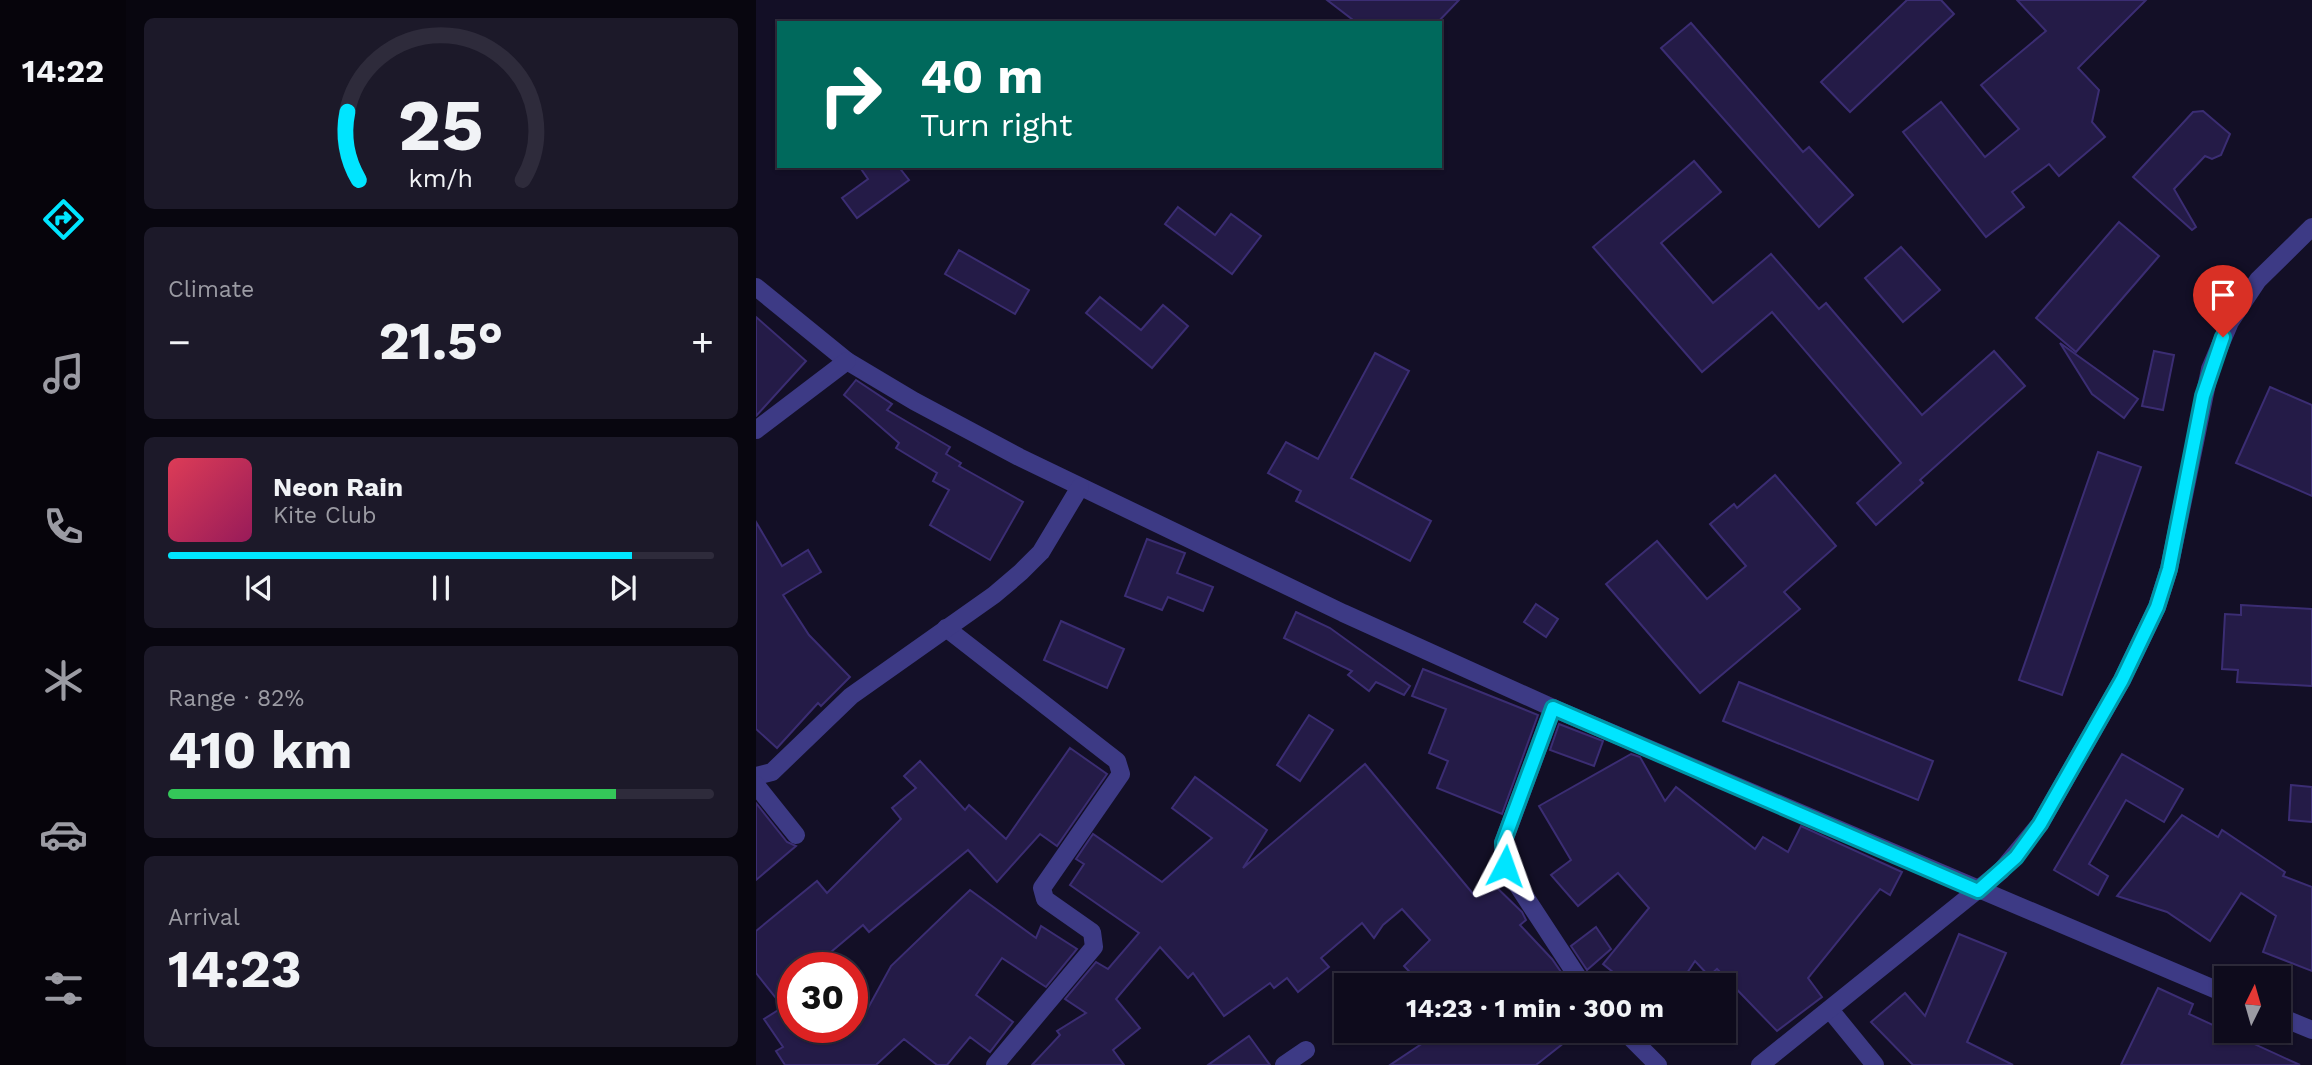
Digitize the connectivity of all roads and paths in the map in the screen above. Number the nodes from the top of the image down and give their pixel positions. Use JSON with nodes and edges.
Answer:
{"nodes":[{"id":1,"x":2312,"y":227,"type":"edge"},
{"id":2,"x":756,"y":288,"type":"edge"},
{"id":3,"x":847,"y":361,"type":"junction"},
{"id":4,"x":756,"y":430,"type":"edge"},
{"id":5,"x":1080,"y":487,"type":"junction"},
{"id":6,"x":946,"y":628,"type":"junction"},
{"id":7,"x":1553,"y":708,"type":"junction"},
{"id":8,"x":756,"y":776,"type":"edge"},
{"id":9,"x":756,"y":785,"type":"edge"},
{"id":10,"x":796,"y":835,"type":"dead end"},
{"id":11,"x":1978,"y":891,"type":"junction"},
{"id":12,"x":1575,"y":973,"type":"edge"},
{"id":13,"x":2214,"y":990,"type":"edge"},
{"id":14,"x":1831,"y":1010,"type":"junction"},
{"id":15,"x":2291,"y":1021,"type":"edge"},
{"id":16,"x":2312,"y":1030,"type":"edge"},
{"id":17,"x":1636,"y":1043,"type":"edge"},
{"id":18,"x":1306,"y":1050,"type":"dead end"},
{"id":19,"x":995,"y":1065,"type":"edge"},
{"id":20,"x":1284,"y":1065,"type":"edge"},
{"id":21,"x":1658,"y":1065,"type":"edge"},
{"id":22,"x":1760,"y":1065,"type":"edge"},
{"id":23,"x":1875,"y":1065,"type":"edge"}],
"edges":[{"from":1,"to":11,"type":"street"},
{"from":2,"to":3,"type":"street"},
{"from":3,"to":4,"type":"street"},
{"from":3,"to":5,"type":"street"},
{"from":5,"to":6,"type":"street"},
{"from":5,"to":7,"type":"street"},
{"from":6,"to":8,"type":"street"},
{"from":6,"to":19,"type":"street"},
{"from":7,"to":11,"type":"street"},
{"from":7,"to":12,"type":"street"},
{"from":9,"to":10,"type":"street"},
{"from":11,"to":13,"type":"street"},
{"from":11,"to":14,"type":"street"},
{"from":14,"to":22,"type":"street"},
{"from":14,"to":23,"type":"street"},
{"from":15,"to":16,"type":"street"},
{"from":17,"to":21,"type":"street"},
{"from":18,"to":20,"type":"street"}]}
